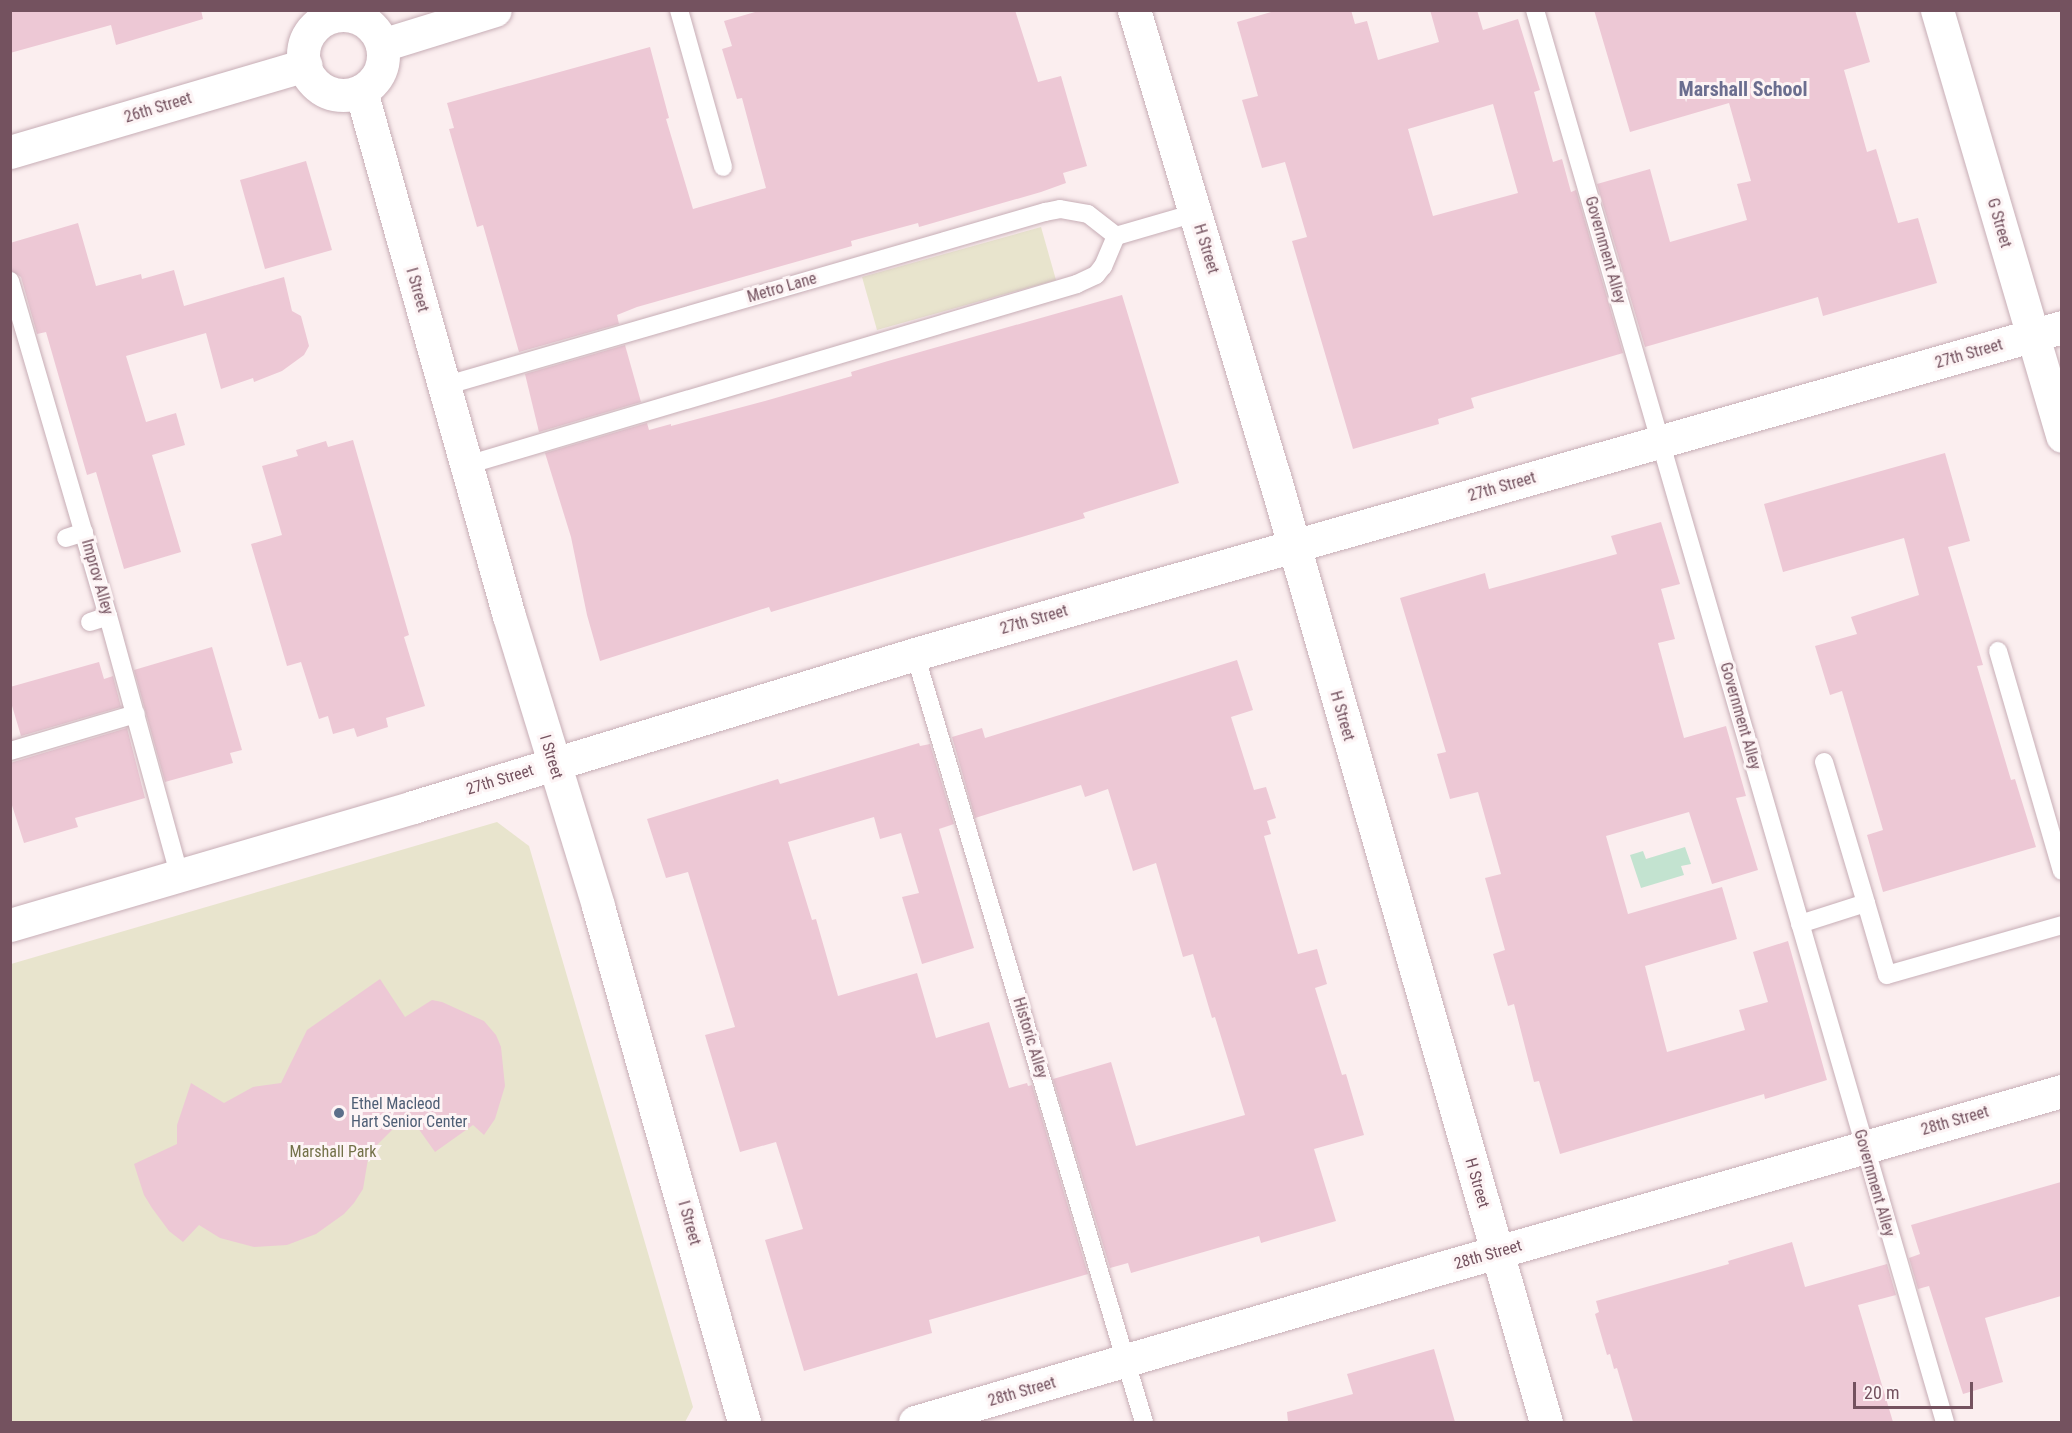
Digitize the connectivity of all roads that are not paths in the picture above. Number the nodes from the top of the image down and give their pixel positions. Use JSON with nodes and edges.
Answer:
{"nodes":[{"id":1,"x":495,"y":10,"type":"edge"},
{"id":2,"x":679,"y":10,"type":"edge"},
{"id":3,"x":1134,"y":10,"type":"edge"},
{"id":4,"x":1535,"y":10,"type":"edge"},
{"id":5,"x":1937,"y":10,"type":"edge"},
{"id":6,"x":338,"y":13,"type":"edge"},
{"id":7,"x":382,"y":45,"type":"junction"},
{"id":8,"x":305,"y":65,"type":"junction"},
{"id":9,"x":361,"y":91,"type":"junction"},
{"id":10,"x":10,"y":152,"type":"edge"},
{"id":11,"x":723,"y":167,"type":"dead end"},
{"id":12,"x":1195,"y":213,"type":"junction"},
{"id":13,"x":1116,"y":236,"type":"junction"},
{"id":14,"x":10,"y":281,"type":"edge"},
{"id":15,"x":2047,"y":332,"type":"edge"},
{"id":16,"x":444,"y":386,"type":"junction"},
{"id":17,"x":2061,"y":436,"type":"edge"},
{"id":18,"x":1661,"y":442,"type":"junction"},
{"id":19,"x":467,"y":465,"type":"junction"},
{"id":20,"x":84,"y":532,"type":"junction"},
{"id":21,"x":66,"y":538,"type":"dead end"},
{"id":22,"x":1293,"y":547,"type":"junction"},
{"id":23,"x":108,"y":616,"type":"junction"},
{"id":24,"x":90,"y":622,"type":"dead end"},
{"id":25,"x":1998,"y":651,"type":"dead end"},
{"id":26,"x":915,"y":654,"type":"junction"},
{"id":27,"x":136,"y":714,"type":"junction"},
{"id":28,"x":10,"y":751,"type":"edge"},
{"id":29,"x":1824,"y":762,"type":"dead end"},
{"id":30,"x":552,"y":764,"type":"junction"},
{"id":31,"x":2061,"y":871,"type":"edge"},
{"id":32,"x":179,"y":874,"type":"junction"},
{"id":33,"x":1866,"y":903,"type":"junction"},
{"id":34,"x":10,"y":924,"type":"edge"},
{"id":35,"x":1800,"y":924,"type":"junction"},
{"id":36,"x":2061,"y":925,"type":"edge"},
{"id":37,"x":2061,"y":1091,"type":"edge"},
{"id":38,"x":1864,"y":1148,"type":"junction"},
{"id":39,"x":1497,"y":1252,"type":"junction"},
{"id":40,"x":1126,"y":1363,"type":"junction"},
{"id":41,"x":744,"y":1422,"type":"edge"},
{"id":42,"x":915,"y":1422,"type":"edge"},
{"id":43,"x":1144,"y":1422,"type":"edge"},
{"id":44,"x":1546,"y":1422,"type":"edge"},
{"id":45,"x":1945,"y":1422,"type":"edge"}],
"edges":[{"from":1,"to":7,"type":"street"},
{"from":2,"to":11,"type":"lane"},
{"from":3,"to":12,"type":"street","name":"H Street"},
{"from":4,"to":18,"type":"lane","name":"Government Alley"},
{"from":5,"to":15,"type":"street","name":"G Street"},
{"from":6,"to":7,"type":"street"},
{"from":6,"to":8,"type":"street"},
{"from":7,"to":9,"type":"street"},
{"from":8,"to":9,"type":"street"},
{"from":8,"to":10,"type":"street","name":"26th Street"},
{"from":9,"to":16,"type":"street","name":"I Street"},
{"from":12,"to":13,"type":"lane"},
{"from":12,"to":22,"type":"street","name":"H Street"},
{"from":13,"to":16,"type":"lane","name":"Metro Lane"},
{"from":13,"to":19,"type":"lane"},
{"from":14,"to":20,"type":"lane","name":"Improv Alley"},
{"from":15,"to":17,"type":"street","name":"G Street"},
{"from":15,"to":18,"type":"street","name":"27th Street"},
{"from":16,"to":19,"type":"street","name":"I Street"},
{"from":18,"to":22,"type":"street","name":"27th Street"},
{"from":18,"to":35,"type":"lane","name":"Government Alley"},
{"from":19,"to":30,"type":"street","name":"I Street"},
{"from":20,"to":21,"type":"lane"},
{"from":20,"to":23,"type":"lane","name":"Improv Alley"},
{"from":22,"to":26,"type":"street","name":"27th Street"},
{"from":22,"to":39,"type":"street","name":"H Street"},
{"from":23,"to":24,"type":"lane"},
{"from":23,"to":27,"type":"lane","name":"Improv Alley"},
{"from":25,"to":31,"type":"lane"},
{"from":26,"to":30,"type":"street","name":"27th Street"},
{"from":26,"to":40,"type":"lane","name":"Historic Alley"},
{"from":27,"to":28,"type":"lane"},
{"from":27,"to":32,"type":"lane","name":"Improv Alley"},
{"from":29,"to":33,"type":"lane"},
{"from":30,"to":32,"type":"street","name":"27th Street"},
{"from":30,"to":41,"type":"street","name":"I Street"},
{"from":32,"to":34,"type":"street","name":"27th Street"},
{"from":33,"to":35,"type":"lane"},
{"from":33,"to":36,"type":"lane"},
{"from":35,"to":38,"type":"lane","name":"Government Alley"},
{"from":37,"to":38,"type":"street","name":"28th Street"},
{"from":38,"to":39,"type":"street","name":"28th Street"},
{"from":38,"to":45,"type":"lane","name":"Government Alley"},
{"from":39,"to":40,"type":"street","name":"28th Street"},
{"from":39,"to":44,"type":"street","name":"H Street"},
{"from":40,"to":42,"type":"street","name":"28th Street"},
{"from":40,"to":43,"type":"lane","name":"Historic Alley"}]}
